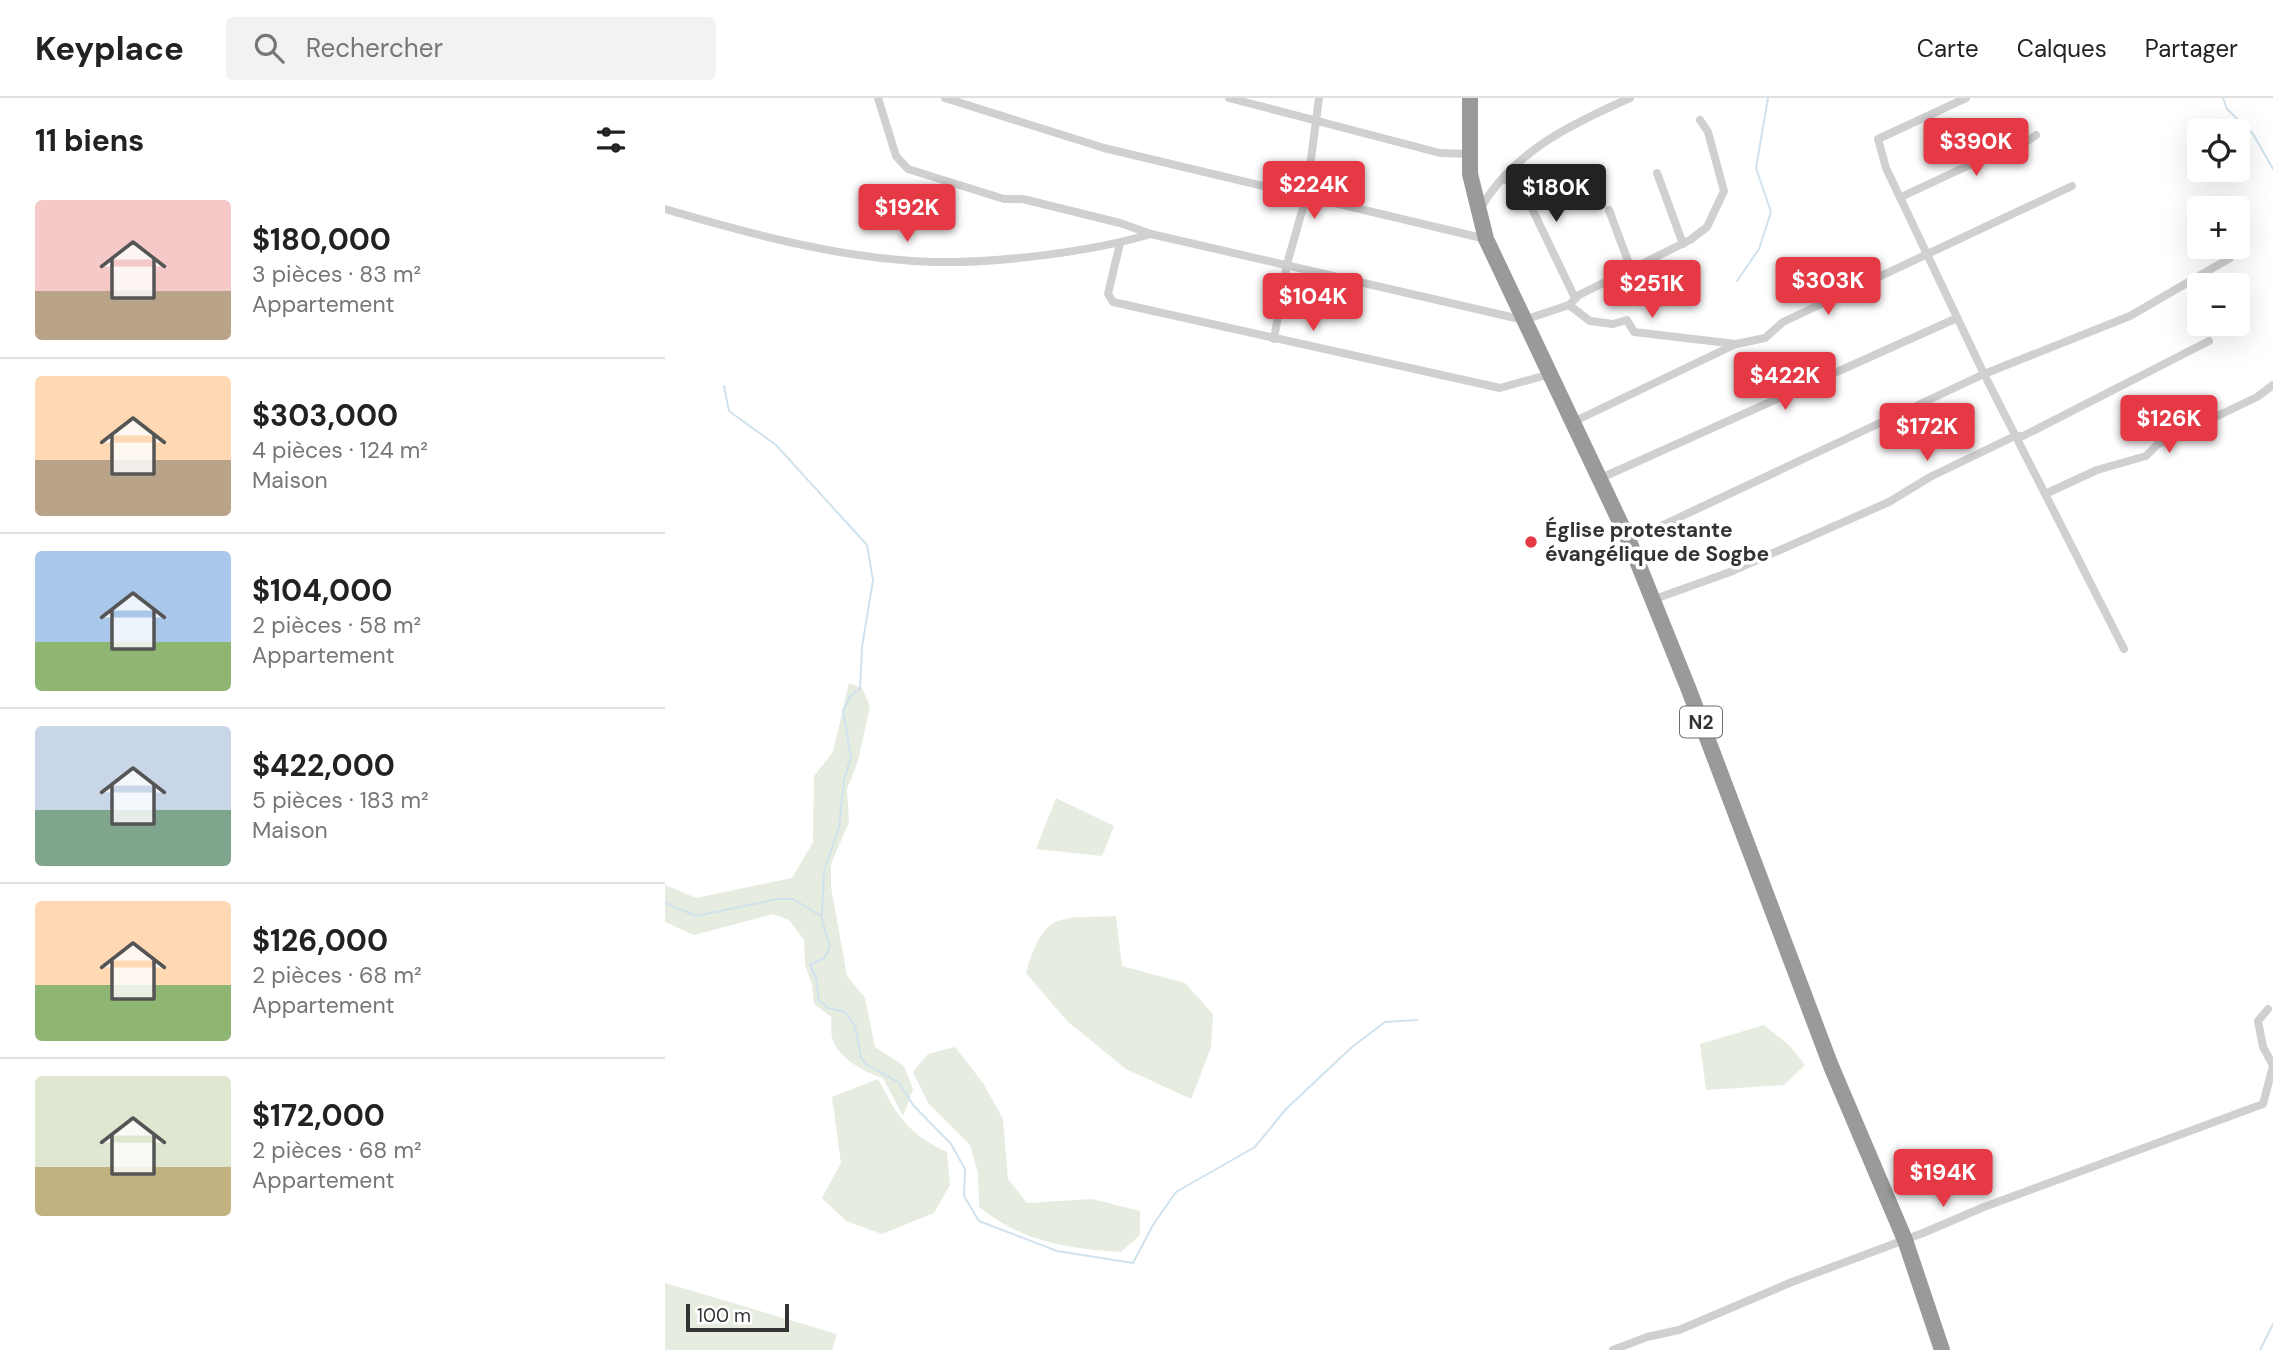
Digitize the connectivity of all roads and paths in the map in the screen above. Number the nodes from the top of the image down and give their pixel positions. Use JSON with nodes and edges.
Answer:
{"nodes":[{"id":1,"x":878,"y":98,"type":"edge"},
{"id":2,"x":945,"y":98,"type":"edge"},
{"id":3,"x":1229,"y":98,"type":"edge"},
{"id":4,"x":1319,"y":98,"type":"edge"},
{"id":5,"x":1470,"y":98,"type":"edge"},
{"id":6,"x":1630,"y":98,"type":"edge"},
{"id":7,"x":1966,"y":98,"type":"edge"},
{"id":8,"x":1315,"y":119,"type":"junction"},
{"id":9,"x":1700,"y":120,"type":"dead end"},
{"id":10,"x":2036,"y":135,"type":"dead end"},
{"id":11,"x":1468,"y":154,"type":"junction"},
{"id":12,"x":1657,"y":173,"type":"dead end"},
{"id":13,"x":1504,"y":179,"type":"junction"},
{"id":14,"x":2072,"y":186,"type":"dead end"},
{"id":15,"x":1305,"y":197,"type":"junction"},
{"id":16,"x":1901,"y":197,"type":"junction"},
{"id":17,"x":665,"y":209,"type":"edge"},
{"id":18,"x":1609,"y":210,"type":"dead end"},
{"id":19,"x":1478,"y":215,"type":"junction"},
{"id":20,"x":1151,"y":234,"type":"junction"},
{"id":21,"x":1486,"y":239,"type":"junction"},
{"id":22,"x":1120,"y":243,"type":"junction"},
{"id":23,"x":1683,"y":244,"type":"junction"},
{"id":24,"x":1927,"y":256,"type":"junction"},
{"id":25,"x":2228,"y":259,"type":"edge"},
{"id":26,"x":1287,"y":264,"type":"junction"},
{"id":27,"x":1631,"y":269,"type":"junction"},
{"id":28,"x":1575,"y":298,"type":"junction"},
{"id":29,"x":1569,"y":305,"type":"junction"},
{"id":30,"x":1957,"y":318,"type":"junction"},
{"id":31,"x":1524,"y":320,"type":"junction"},
{"id":32,"x":1274,"y":339,"type":"junction"},
{"id":33,"x":2209,"y":341,"type":"dead end"},
{"id":34,"x":1736,"y":344,"type":"junction"},
{"id":35,"x":1550,"y":374,"type":"junction"},
{"id":36,"x":1984,"y":374,"type":"junction"},
{"id":37,"x":2273,"y":385,"type":"edge"},
{"id":38,"x":1573,"y":422,"type":"junction"},
{"id":39,"x":2015,"y":436,"type":"junction"},
{"id":40,"x":1601,"y":478,"type":"junction"},
{"id":41,"x":2045,"y":494,"type":"junction"},
{"id":42,"x":1629,"y":541,"type":"junction"},
{"id":43,"x":1651,"y":600,"type":"junction"},
{"id":44,"x":2124,"y":649,"type":"dead end"},
{"id":45,"x":2268,"y":1009,"type":"dead end"},
{"id":46,"x":2273,"y":1065,"type":"edge"},
{"id":47,"x":1905,"y":1240,"type":"junction"},
{"id":48,"x":1613,"y":1350,"type":"edge"},
{"id":49,"x":1942,"y":1350,"type":"edge"}],
"edges":[{"from":1,"to":20,"type":"street"},
{"from":2,"to":15,"type":"street"},
{"from":3,"to":8,"type":"street"},
{"from":4,"to":8,"type":"street"},
{"from":5,"to":11,"type":"highway","number":"N2"},
{"from":6,"to":13,"type":"street"},
{"from":7,"to":16,"type":"street"},
{"from":8,"to":11,"type":"street"},
{"from":8,"to":15,"type":"street"},
{"from":9,"to":23,"type":"street"},
{"from":10,"to":16,"type":"street"},
{"from":11,"to":19,"type":"highway","number":"N2"},
{"from":12,"to":23,"type":"street"},
{"from":13,"to":19,"type":"street"},
{"from":13,"to":28,"type":"street"},
{"from":14,"to":24,"type":"street"},
{"from":15,"to":21,"type":"street"},
{"from":15,"to":26,"type":"street"},
{"from":16,"to":24,"type":"street"},
{"from":17,"to":22,"type":"street"},
{"from":18,"to":27,"type":"street"},
{"from":19,"to":21,"type":"highway","number":"N2"},
{"from":20,"to":22,"type":"street"},
{"from":20,"to":26,"type":"street"},
{"from":21,"to":31,"type":"highway","number":"N2"},
{"from":22,"to":32,"type":"street"},
{"from":23,"to":27,"type":"street"},
{"from":24,"to":30,"type":"street"},
{"from":24,"to":34,"type":"street"},
{"from":25,"to":36,"type":"street"},
{"from":26,"to":31,"type":"street"},
{"from":26,"to":32,"type":"street"},
{"from":27,"to":28,"type":"street"},
{"from":28,"to":29,"type":"street"},
{"from":29,"to":31,"type":"street"},
{"from":29,"to":34,"type":"street"},
{"from":30,"to":36,"type":"street"},
{"from":30,"to":40,"type":"street"},
{"from":31,"to":35,"type":"highway","number":"N2"},
{"from":32,"to":35,"type":"street"},
{"from":33,"to":39,"type":"street"},
{"from":34,"to":38,"type":"street"},
{"from":35,"to":38,"type":"highway","number":"N2"},
{"from":36,"to":39,"type":"street"},
{"from":36,"to":42,"type":"street"},
{"from":37,"to":41,"type":"street"},
{"from":38,"to":40,"type":"highway","number":"N2"},
{"from":39,"to":41,"type":"street"},
{"from":39,"to":43,"type":"street"},
{"from":40,"to":42,"type":"highway","number":"N2"},
{"from":41,"to":44,"type":"street"},
{"from":42,"to":43,"type":"highway","number":"N2"},
{"from":43,"to":47,"type":"highway","number":"N2"},
{"from":45,"to":46,"type":"street"},
{"from":46,"to":47,"type":"street"},
{"from":47,"to":48,"type":"street"},
{"from":47,"to":49,"type":"highway","number":"N2"}]}
